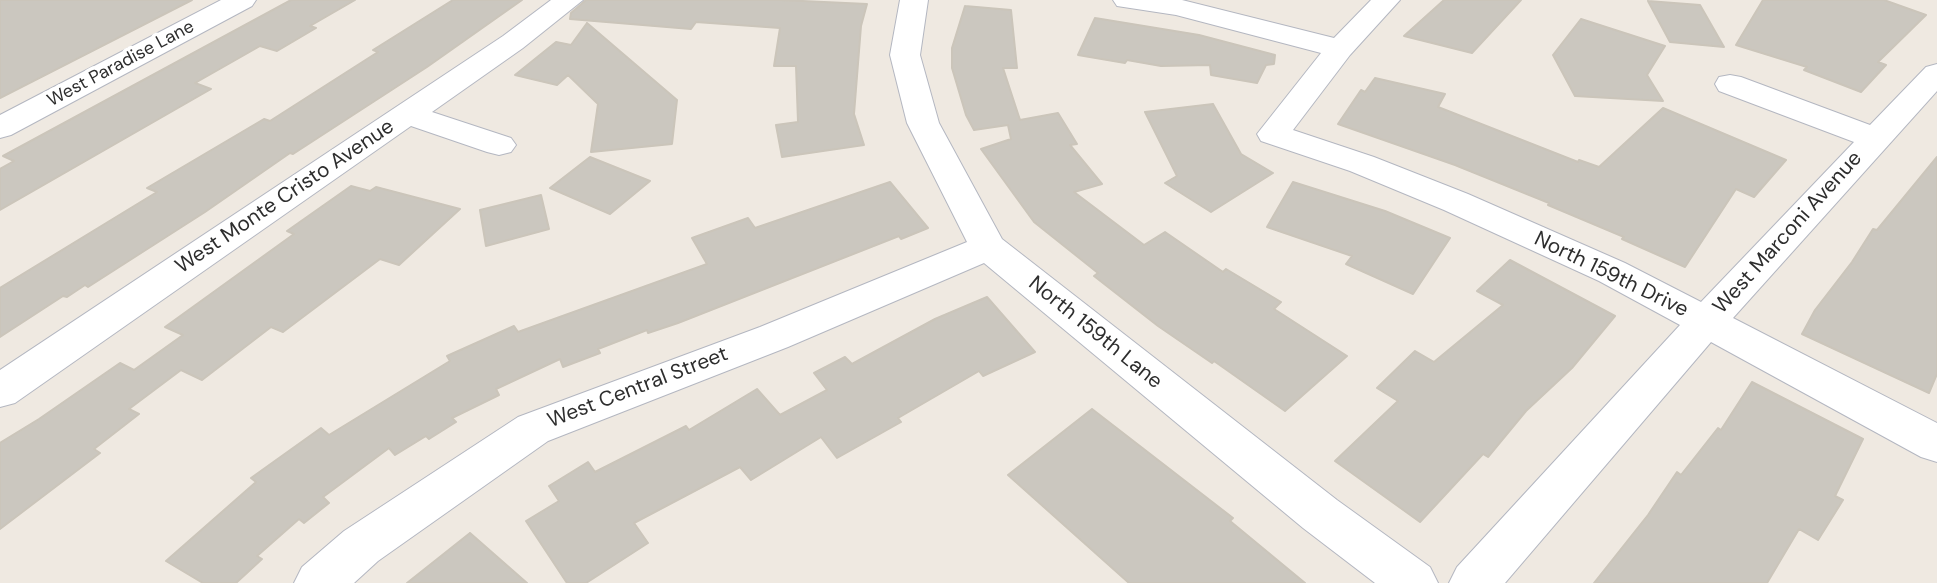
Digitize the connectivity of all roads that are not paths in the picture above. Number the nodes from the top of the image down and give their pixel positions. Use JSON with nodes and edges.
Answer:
{"nodes":[{"id":1,"x":242,"y":0,"type":"edge"},
{"id":2,"x":569,"y":0,"type":"edge"},
{"id":3,"x":914,"y":0,"type":"edge"},
{"id":4,"x":1127,"y":0,"type":"edge"},
{"id":5,"x":1386,"y":0,"type":"edge"},
{"id":6,"x":1340,"y":49,"type":"junction"},
{"id":7,"x":1937,"y":73,"type":"edge"},
{"id":8,"x":1730,"y":84,"type":"dead end"},
{"id":9,"x":407,"y":114,"type":"junction"},
{"id":10,"x":0,"y":128,"type":"edge"},
{"id":11,"x":1874,"y":138,"type":"junction"},
{"id":12,"x":499,"y":145,"type":"dead end"},
{"id":13,"x":988,"y":247,"type":"junction"},
{"id":14,"x":1707,"y":321,"type":"junction"},
{"id":15,"x":0,"y":391,"type":"edge"},
{"id":16,"x":1937,"y":444,"type":"edge"},
{"id":17,"x":319,"y":583,"type":"edge"},
{"id":18,"x":1413,"y":583,"type":"edge"},
{"id":19,"x":1474,"y":583,"type":"edge"}],
"edges":[{"from":1,"to":10,"type":"street","name":"West Paradise Lane"},
{"from":2,"to":9,"type":"street","name":"West Monte Cristo Avenue"},
{"from":3,"to":13,"type":"street","name":"North 159th Lane"},
{"from":4,"to":6,"type":"street"},
{"from":5,"to":6,"type":"street"},
{"from":6,"to":14,"type":"street","name":"North 159th Drive"},
{"from":7,"to":11,"type":"street","name":"West Marconi Avenue"},
{"from":8,"to":11,"type":"street"},
{"from":9,"to":12,"type":"street"},
{"from":9,"to":15,"type":"street","name":"West Monte Cristo Avenue"},
{"from":11,"to":14,"type":"street","name":"West Marconi Avenue"},
{"from":13,"to":17,"type":"street","name":"West Central Street"},
{"from":13,"to":18,"type":"street","name":"North 159th Lane"},
{"from":14,"to":16,"type":"street","name":"North 159th Drive"},
{"from":14,"to":19,"type":"street","name":"West Marconi Avenue"}]}
